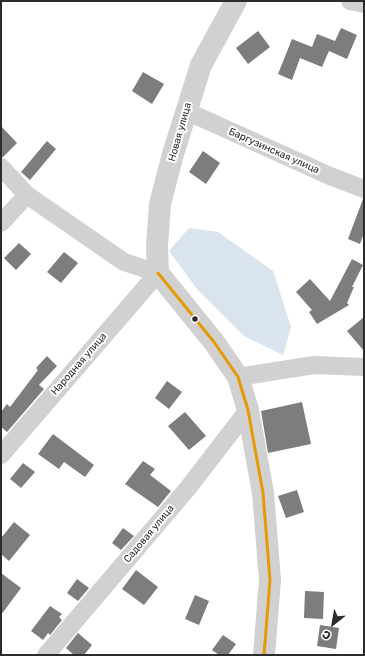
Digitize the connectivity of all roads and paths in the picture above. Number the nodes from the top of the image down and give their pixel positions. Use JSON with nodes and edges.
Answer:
{"nodes":[{"id":1,"x":350,"y":1,"type":"edge"},
{"id":2,"x":239,"y":2,"type":"edge"},
{"id":3,"x":364,"y":4,"type":"edge"},
{"id":4,"x":186,"y":111,"type":"junction"},
{"id":5,"x":1,"y":167,"type":"edge"},
{"id":6,"x":364,"y":189,"type":"edge"},
{"id":7,"x":26,"y":194,"type":"junction"},
{"id":8,"x":1,"y":223,"type":"edge"},
{"id":9,"x":158,"y":273,"type":"junction"},
{"id":10,"x":364,"y":367,"type":"edge"},
{"id":11,"x":238,"y":377,"type":"junction"},
{"id":12,"x":248,"y":410,"type":"junction"},
{"id":13,"x":1,"y":455,"type":"edge"},
{"id":14,"x":46,"y":655,"type":"edge"},
{"id":15,"x":264,"y":655,"type":"edge"}],
"edges":[{"from":1,"to":3,"type":"street"},
{"from":2,"to":4,"type":"street","name":"Новая улица"},
{"from":4,"to":6,"type":"street","name":"Баргузинская улица"},
{"from":4,"to":9,"type":"street","name":"Новая улица"},
{"from":5,"to":7,"type":"street"},
{"from":7,"to":8,"type":"street"},
{"from":7,"to":9,"type":"street"},
{"from":9,"to":11,"type":"street"},
{"from":9,"to":13,"type":"street","name":"Народная улица"},
{"from":10,"to":11,"type":"street"},
{"from":11,"to":12,"type":"street"},
{"from":12,"to":14,"type":"street","name":"Садовая улица"},
{"from":12,"to":15,"type":"street"}]}
